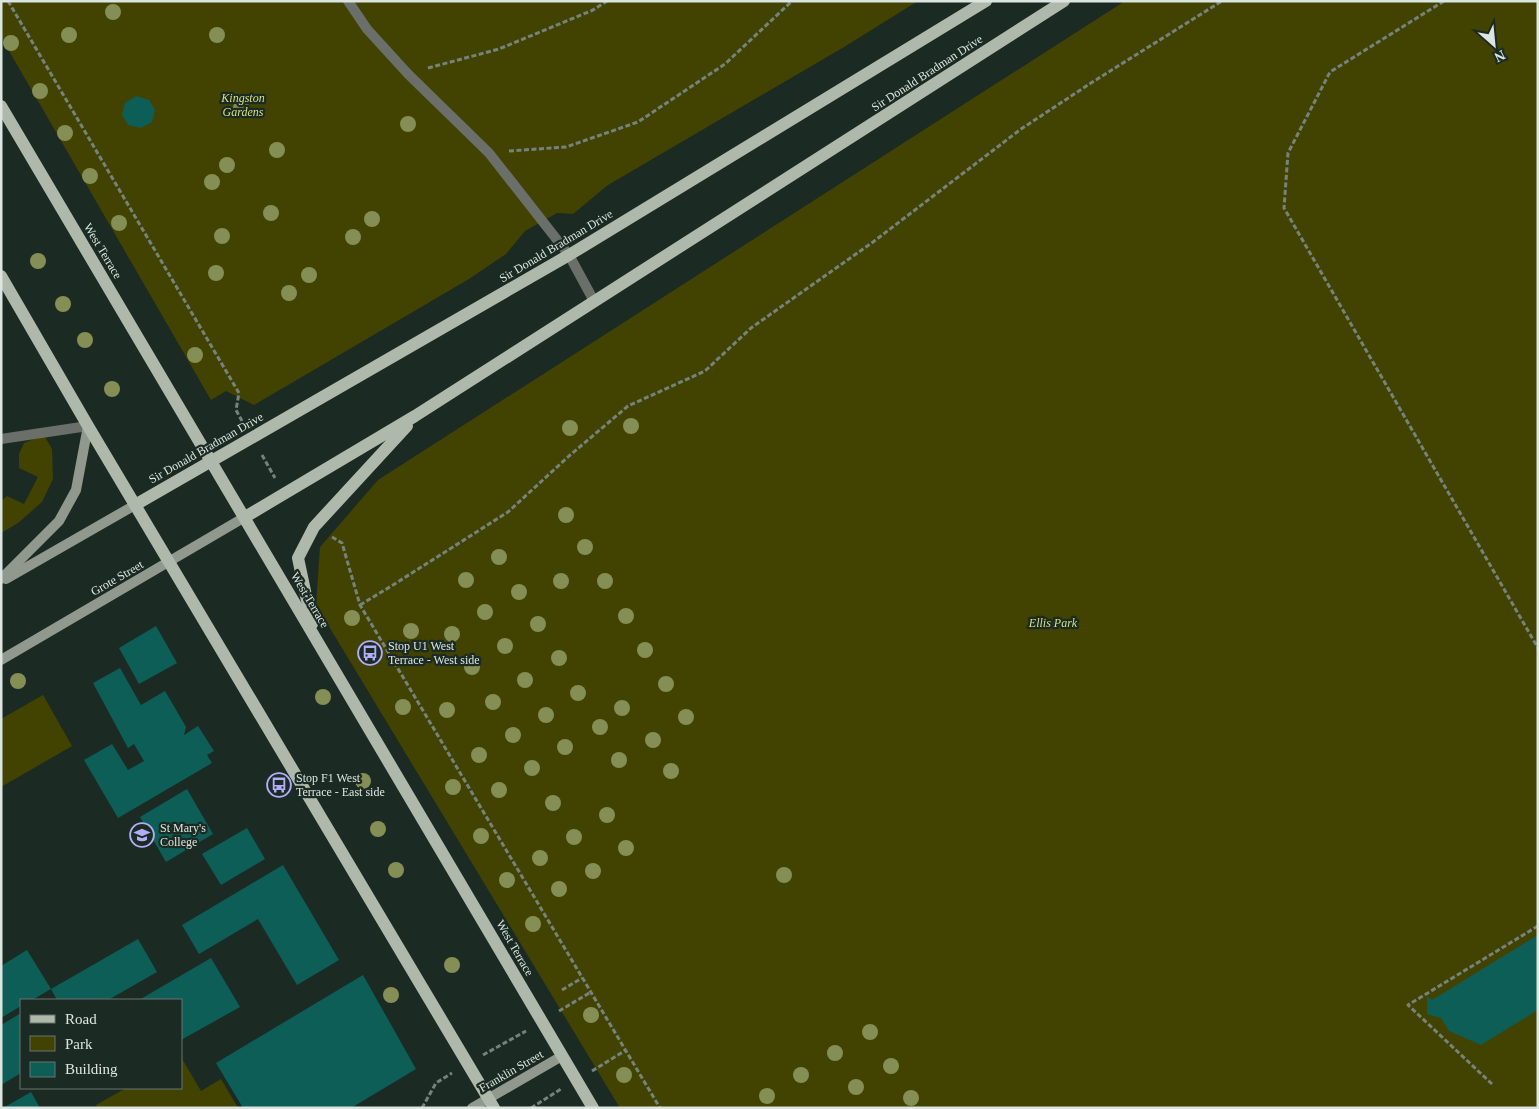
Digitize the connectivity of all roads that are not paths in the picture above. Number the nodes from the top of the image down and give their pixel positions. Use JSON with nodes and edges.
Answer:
{"nodes":[{"id":1,"x":348,"y":1,"type":"edge"},
{"id":2,"x":986,"y":1,"type":"edge"},
{"id":3,"x":1064,"y":1,"type":"edge"},
{"id":4,"x":1,"y":106,"type":"edge"},
{"id":5,"x":569,"y":255,"type":"junction"},
{"id":6,"x":1,"y":276,"type":"edge"},
{"id":7,"x":594,"y":302,"type":"junction"},
{"id":8,"x":415,"y":416,"type":"junction"},
{"id":9,"x":88,"y":426,"type":"junction"},
{"id":10,"x":1,"y":439,"type":"edge"},
{"id":11,"x":211,"y":461,"type":"junction"},
{"id":12,"x":135,"y":504,"type":"junction"},
{"id":13,"x":245,"y":517,"type":"junction"},
{"id":14,"x":169,"y":562,"type":"junction"},
{"id":15,"x":1,"y":580,"type":"edge"},
{"id":16,"x":315,"y":636,"type":"junction"},
{"id":17,"x":1,"y":660,"type":"edge"},
{"id":18,"x":562,"y":1056,"type":"junction"},
{"id":19,"x":491,"y":1103,"type":"edge"},
{"id":20,"x":472,"y":1108,"type":"edge"},
{"id":21,"x":593,"y":1108,"type":"edge"}],
"edges":[{"from":1,"to":5,"type":"lane"},
{"from":2,"to":5,"type":"main road","name":"Sir Donald Bradman Drive"},
{"from":3,"to":7,"type":"main road","name":"Sir Donald Bradman Drive"},
{"from":4,"to":11,"type":"main road","name":"West Terrace"},
{"from":5,"to":7,"type":"lane"},
{"from":5,"to":11,"type":"main road","name":"Sir Donald Bradman Drive"},
{"from":6,"to":9,"type":"main road"},
{"from":7,"to":8,"type":"main road","name":"Sir Donald Bradman Drive"},
{"from":8,"to":13,"type":"main road","name":"Sir Donald Bradman Drive"},
{"from":8,"to":16,"type":"main road"},
{"from":9,"to":10,"type":"lane"},
{"from":9,"to":12,"type":"main road"},
{"from":9,"to":15,"type":"main road"},
{"from":11,"to":12,"type":"main road","name":"Sir Donald Bradman Drive"},
{"from":11,"to":13,"type":"main road","name":"West Terrace"},
{"from":12,"to":14,"type":"main road"},
{"from":12,"to":15,"type":"main road"},
{"from":13,"to":14,"type":"main road","name":"Grote Street"},
{"from":13,"to":16,"type":"main road","name":"West Terrace"},
{"from":14,"to":17,"type":"main road","name":"Grote Street"},
{"from":14,"to":19,"type":"main road"},
{"from":16,"to":18,"type":"main road","name":"West Terrace"},
{"from":18,"to":19,"type":"main road","name":"Franklin Street"},
{"from":18,"to":21,"type":"main road","name":"West Terrace"},
{"from":19,"to":20,"type":"main road","name":"Franklin Street"}]}
